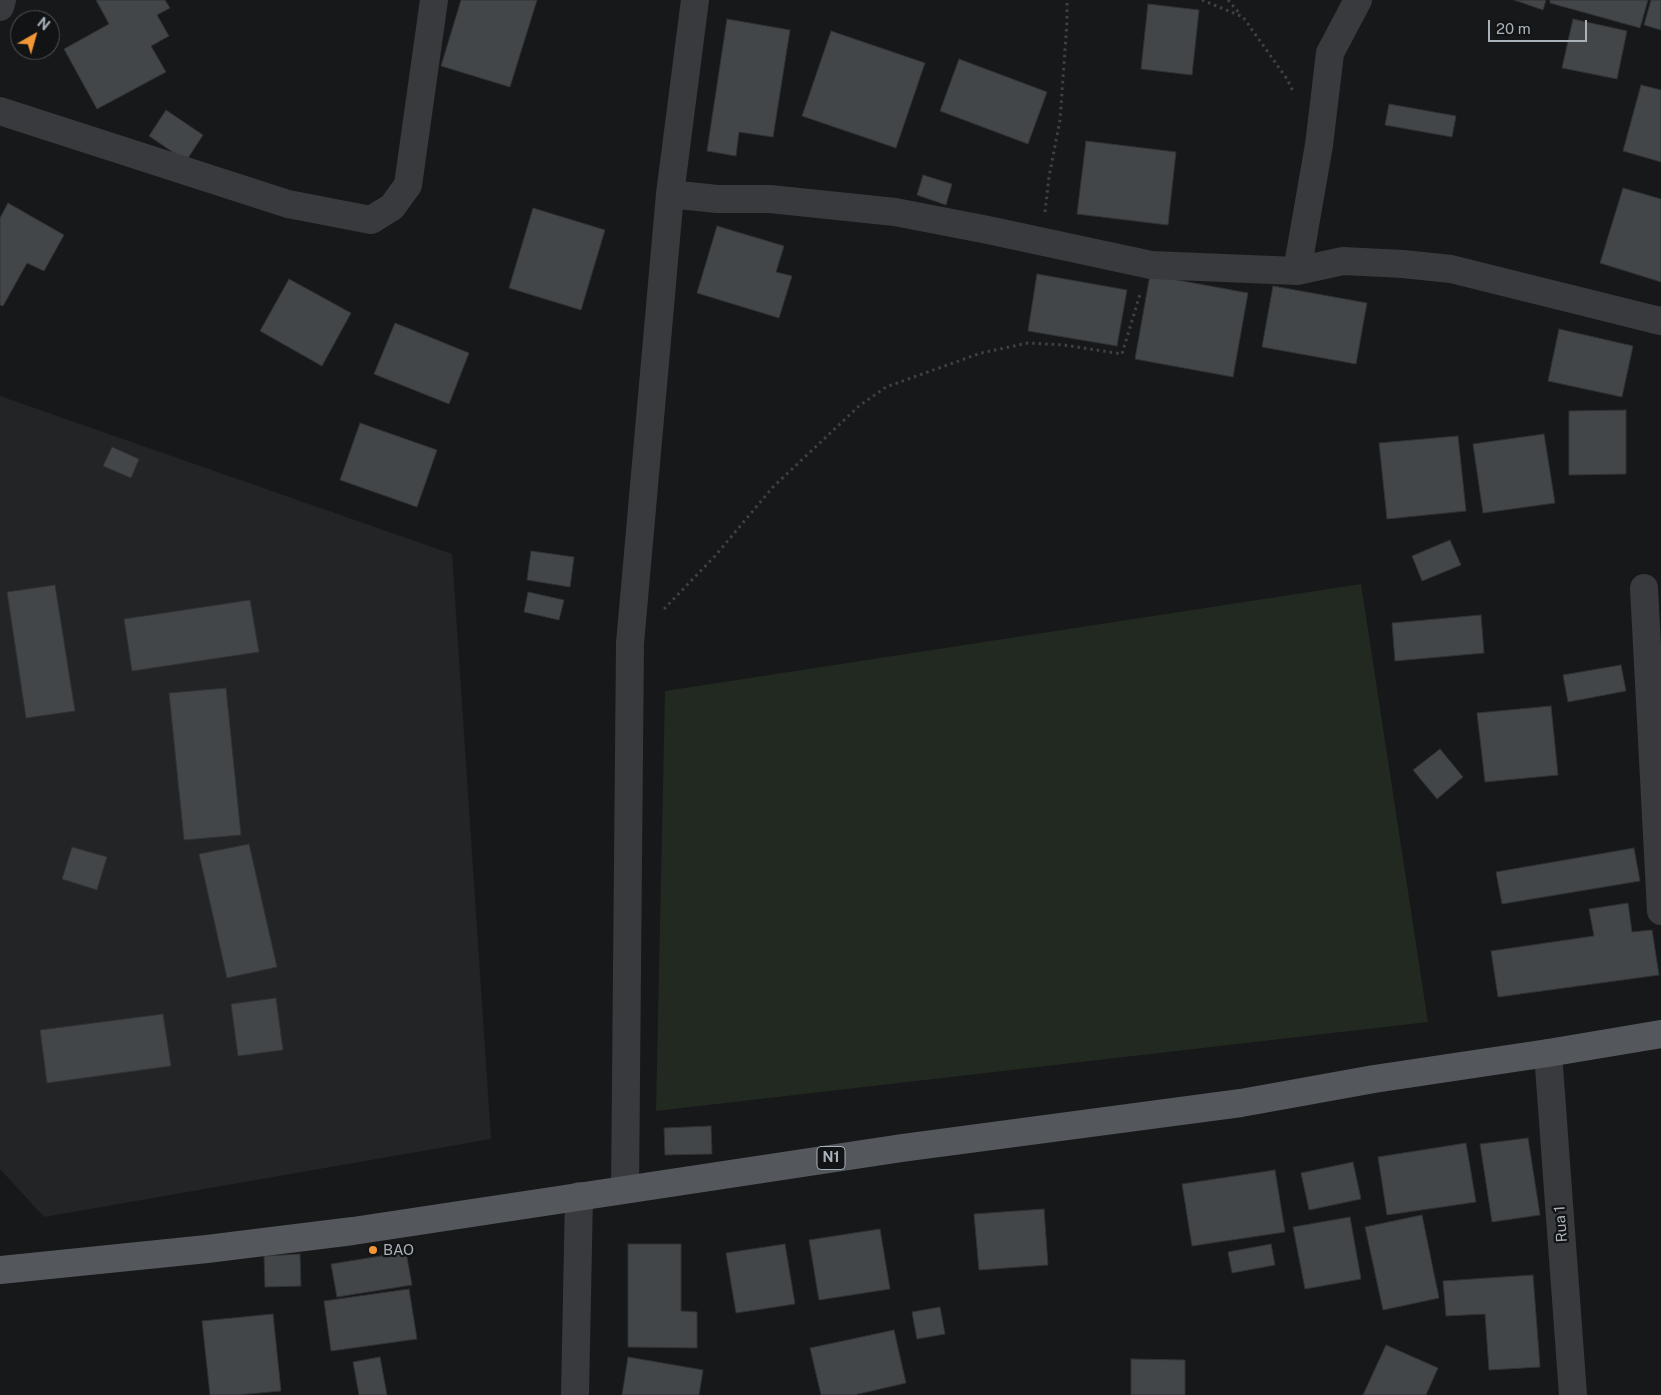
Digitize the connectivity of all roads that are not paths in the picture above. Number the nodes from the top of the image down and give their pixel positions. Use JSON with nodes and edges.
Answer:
{"nodes":[{"id":1,"x":2,"y":0,"type":"edge"},
{"id":2,"x":434,"y":0,"type":"edge"},
{"id":3,"x":695,"y":0,"type":"edge"},
{"id":4,"x":1358,"y":0,"type":"edge"},
{"id":5,"x":0,"y":7,"type":"edge"},
{"id":6,"x":0,"y":111,"type":"edge"},
{"id":7,"x":670,"y":194,"type":"junction"},
{"id":8,"x":1297,"y":271,"type":"junction"},
{"id":9,"x":1661,"y":321,"type":"edge"},
{"id":10,"x":1644,"y":588,"type":"dead end"},
{"id":11,"x":1661,"y":911,"type":"edge"},
{"id":12,"x":1661,"y":1034,"type":"edge"},
{"id":13,"x":1548,"y":1053,"type":"junction"},
{"id":14,"x":625,"y":1189,"type":"junction"},
{"id":15,"x":579,"y":1196,"type":"junction"},
{"id":16,"x":0,"y":1270,"type":"edge"},
{"id":17,"x":575,"y":1395,"type":"edge"},
{"id":18,"x":1573,"y":1395,"type":"edge"}],
"edges":[{"from":1,"to":5,"type":"street"},
{"from":2,"to":6,"type":"street"},
{"from":3,"to":7,"type":"street"},
{"from":4,"to":8,"type":"street"},
{"from":7,"to":8,"type":"street"},
{"from":7,"to":14,"type":"street"},
{"from":8,"to":9,"type":"street"},
{"from":10,"to":11,"type":"street"},
{"from":12,"to":13,"type":"main road","number":"N1"},
{"from":13,"to":14,"type":"main road","number":"N1"},
{"from":13,"to":18,"type":"street","name":"Rua 1"},
{"from":14,"to":15,"type":"main road","number":"N1"},
{"from":15,"to":16,"type":"main road","number":"N1"},
{"from":15,"to":17,"type":"street"}]}
